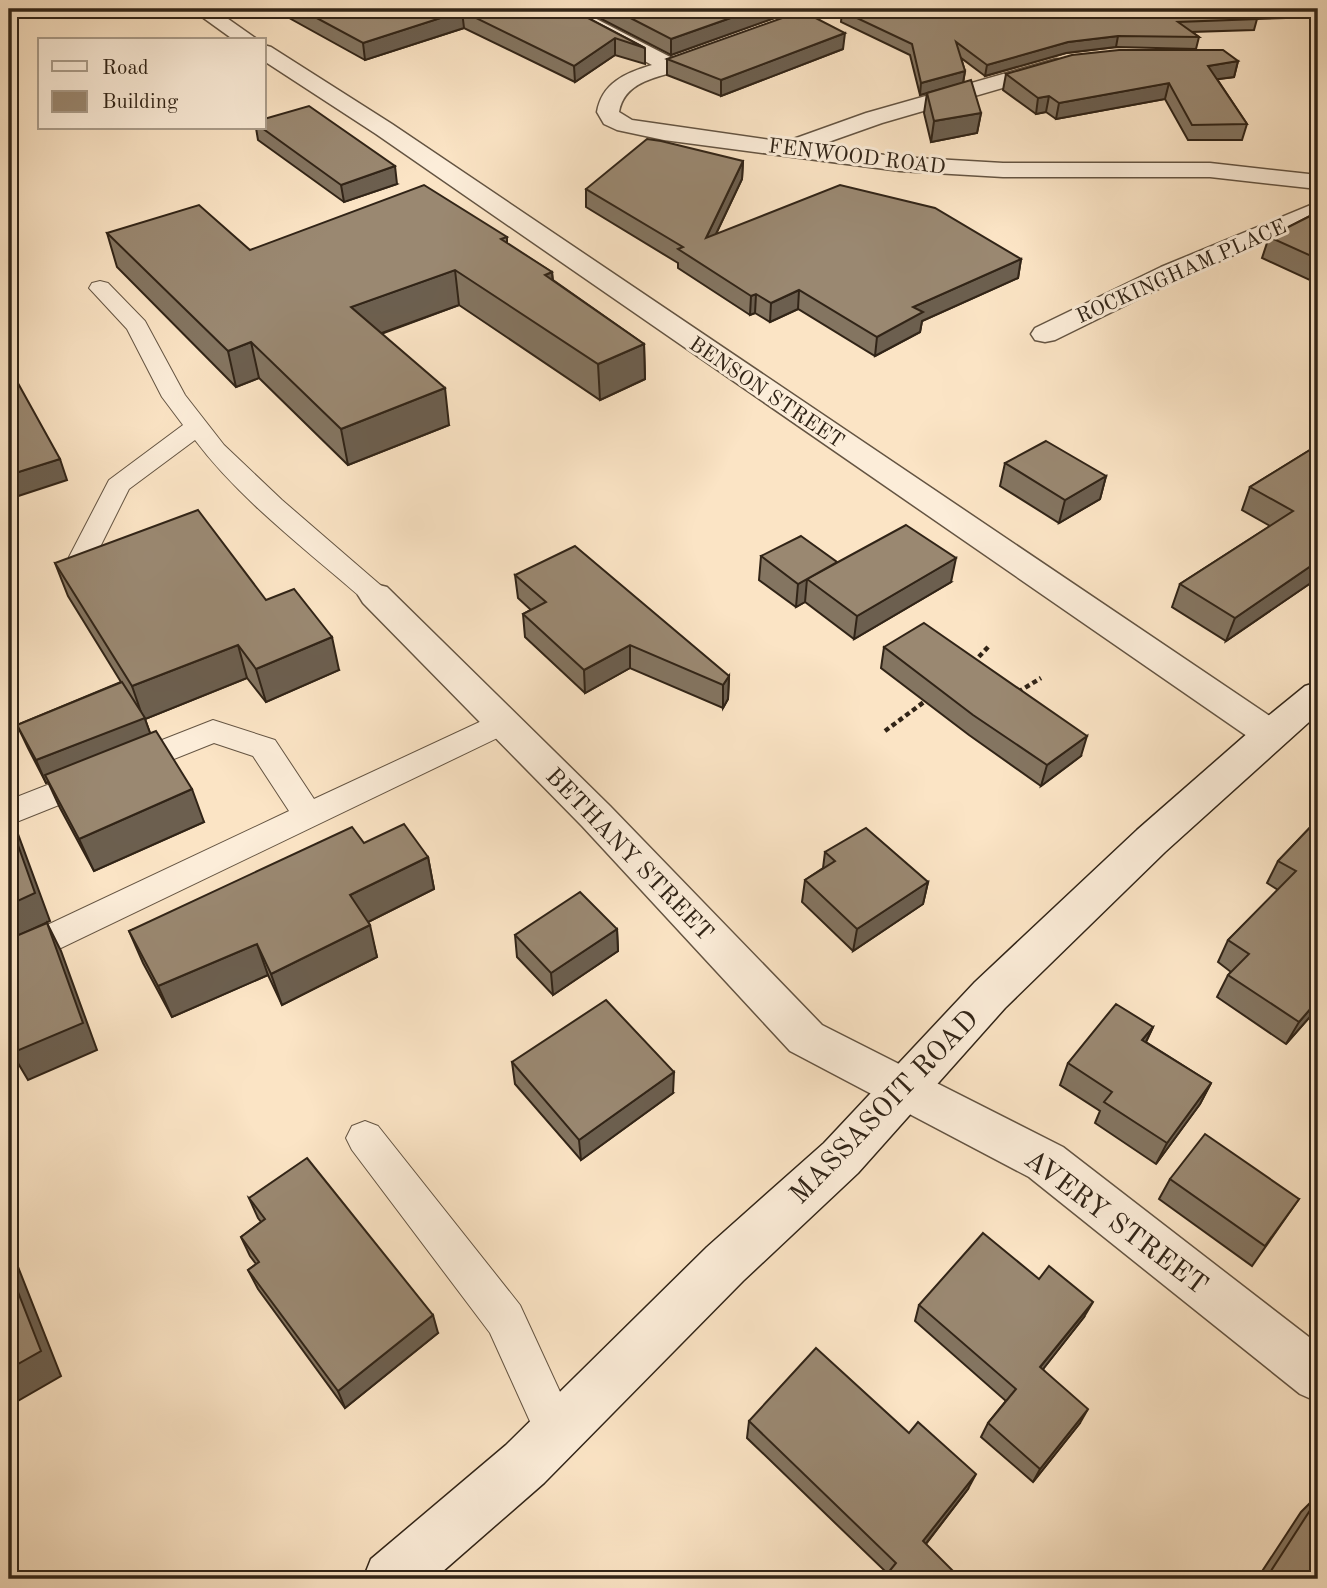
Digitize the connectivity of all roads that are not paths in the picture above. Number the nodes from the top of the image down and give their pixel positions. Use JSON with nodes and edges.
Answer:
{"nodes":[{"id":1,"x":201,"y":9,"type":"edge"},
{"id":2,"x":562,"y":9,"type":"edge"},
{"id":3,"x":825,"y":9,"type":"edge"},
{"id":4,"x":245,"y":38,"type":"edge"},
{"id":5,"x":739,"y":41,"type":"edge"},
{"id":6,"x":266,"y":52,"type":"edge"},
{"id":7,"x":1075,"y":61,"type":"edge"},
{"id":8,"x":789,"y":149,"type":"junction"},
{"id":9,"x":1318,"y":182,"type":"edge"},
{"id":10,"x":1318,"y":209,"type":"edge"},
{"id":11,"x":100,"y":288,"type":"dead end"},
{"id":12,"x":1045,"y":334,"type":"dead end"},
{"id":13,"x":197,"y":427,"type":"junction"},
{"id":14,"x":82,"y":557,"type":"edge"},
{"id":15,"x":375,"y":595,"type":"joint"},
{"id":16,"x":1318,"y":695,"type":"edge"},
{"id":17,"x":501,"y":723,"type":"junction"},
{"id":18,"x":1270,"y":734,"type":"junction"},
{"id":19,"x":9,"y":813,"type":"edge"},
{"id":20,"x":307,"y":816,"type":"junction"},
{"id":21,"x":9,"y":959,"type":"edge"},
{"id":22,"x":903,"y":1087,"type":"junction"},
{"id":23,"x":365,"y":1138,"type":"dead end"},
{"id":24,"x":1318,"y":1376,"type":"edge"},
{"id":25,"x":557,"y":1433,"type":"junction"},
{"id":26,"x":391,"y":1579,"type":"edge"}],
"edges":[{"from":1,"to":4,"type":"street"},
{"from":2,"to":8,"type":"street","name":"FENWOOD ROAD"},
{"from":3,"to":5,"type":"street"},
{"from":6,"to":18,"type":"street","name":"BENSON STREET"},
{"from":7,"to":8,"type":"street"},
{"from":8,"to":9,"type":"street","name":"FENWOOD ROAD"},
{"from":10,"to":12,"type":"street","name":"ROCKINGHAM PLACE"},
{"from":11,"to":13,"type":"lane"},
{"from":13,"to":14,"type":"lane"},
{"from":13,"to":15,"type":"lane"},
{"from":15,"to":17,"type":"street","name":"BETHANY STREET"},
{"from":16,"to":18,"type":"street","name":"MASSASOIT ROAD"},
{"from":17,"to":20,"type":"lane"},
{"from":17,"to":22,"type":"street","name":"BETHANY STREET"},
{"from":18,"to":22,"type":"street","name":"MASSASOIT ROAD"},
{"from":19,"to":20,"type":"lane"},
{"from":20,"to":21,"type":"lane"},
{"from":22,"to":24,"type":"street","name":"AVERY STREET"},
{"from":22,"to":25,"type":"street","name":"MASSASOIT ROAD"},
{"from":23,"to":25,"type":"lane"},
{"from":25,"to":26,"type":"street","name":"MASSASOIT ROAD"}]}
